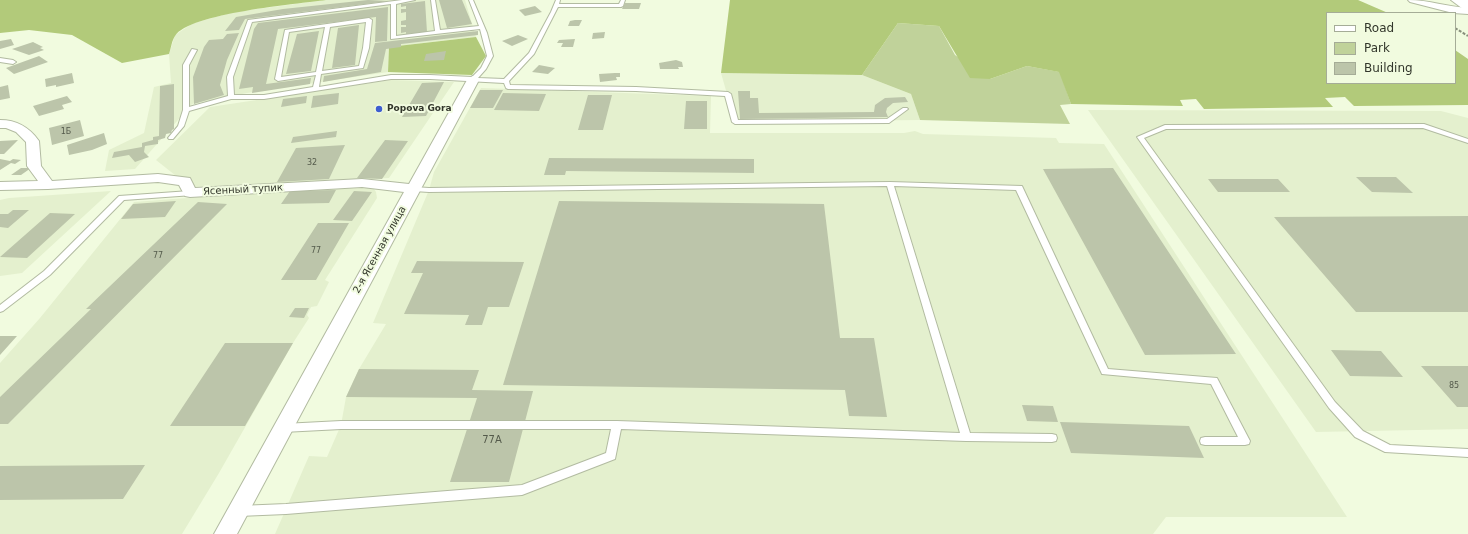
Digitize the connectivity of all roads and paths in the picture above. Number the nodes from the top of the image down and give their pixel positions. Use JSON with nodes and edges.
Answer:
{"nodes":[{"id":1,"x":413,"y":0,"type":"edge"},
{"id":2,"x":433,"y":0,"type":"edge"},
{"id":3,"x":471,"y":0,"type":"edge"},
{"id":4,"x":624,"y":0,"type":"edge"},
{"id":5,"x":1413,"y":0,"type":"edge"},
{"id":6,"x":1458,"y":0,"type":"edge"},
{"id":7,"x":394,"y":3,"type":"junction"},
{"id":8,"x":557,"y":3,"type":"edge"},
{"id":9,"x":1468,"y":6,"type":"edge"},
{"id":10,"x":1468,"y":11,"type":"edge"},
{"id":11,"x":328,"y":25,"type":"junction"},
{"id":12,"x":481,"y":27,"type":"junction"},
{"id":13,"x":1456,"y":29,"type":"edge"},
{"id":14,"x":438,"y":32,"type":"junction"},
{"id":15,"x":1468,"y":36,"type":"edge"},
{"id":16,"x":194,"y":50,"type":"dead end"},
{"id":17,"x":0,"y":60,"type":"edge"},
{"id":18,"x":13,"y":62,"type":"dead end"},
{"id":19,"x":319,"y":73,"type":"junction"},
{"id":20,"x":473,"y":80,"type":"junction"},
{"id":21,"x":506,"y":81,"type":"junction"},
{"id":22,"x":316,"y":88,"type":"junction"},
{"id":23,"x":231,"y":97,"type":"junction"},
{"id":24,"x":905,"y":109,"type":"dead end"},
{"id":25,"x":186,"y":110,"type":"junction"},
{"id":26,"x":0,"y":124,"type":"edge"},
{"id":27,"x":171,"y":138,"type":"dead end"},
{"id":28,"x":1468,"y":141,"type":"edge"},
{"id":29,"x":890,"y":184,"type":"junction"},
{"id":30,"x":48,"y":185,"type":"junction"},
{"id":31,"x":0,"y":186,"type":"edge"},
{"id":32,"x":414,"y":189,"type":"junction"},
{"id":33,"x":190,"y":193,"type":"junction"},
{"id":34,"x":0,"y":309,"type":"edge"},
{"id":35,"x":617,"y":425,"type":"junction"},
{"id":36,"x":283,"y":428,"type":"junction"},
{"id":37,"x":966,"y":437,"type":"junction"},
{"id":38,"x":1052,"y":438,"type":"dead end"},
{"id":39,"x":1205,"y":440,"type":"dead end"},
{"id":40,"x":1468,"y":453,"type":"edge"},
{"id":41,"x":238,"y":511,"type":"junction"},
{"id":42,"x":225,"y":534,"type":"edge"}],
"edges":[{"from":1,"to":7,"type":"lane"},
{"from":2,"to":14,"type":"lane"},
{"from":3,"to":12,"type":"lane"},
{"from":4,"to":8,"type":"lane"},
{"from":5,"to":10,"type":"street"},
{"from":6,"to":9,"type":"main road"},
{"from":7,"to":14,"type":"lane"},
{"from":7,"to":23,"type":"lane"},
{"from":8,"to":21,"type":"lane"},
{"from":11,"to":19,"type":"lane"},
{"from":11,"to":19,"type":"lane"},
{"from":11,"to":19,"type":"lane"},
{"from":12,"to":14,"type":"lane"},
{"from":12,"to":20,"type":"lane"},
{"from":13,"to":15,"type":"path"},
{"from":16,"to":25,"type":"lane"},
{"from":17,"to":18,"type":"lane"},
{"from":19,"to":22,"type":"lane"},
{"from":20,"to":21,"type":"lane"},
{"from":20,"to":22,"type":"lane"},
{"from":20,"to":32,"type":"street","name":"2-я Ясенная улица"},
{"from":21,"to":24,"type":"lane"},
{"from":22,"to":23,"type":"lane"},
{"from":23,"to":25,"type":"lane"},
{"from":25,"to":27,"type":"lane"},
{"from":26,"to":30,"type":"street"},
{"from":28,"to":40,"type":"lane"},
{"from":29,"to":32,"type":"lane"},
{"from":29,"to":37,"type":"lane"},
{"from":29,"to":39,"type":"lane"},
{"from":30,"to":31,"type":"street"},
{"from":30,"to":33,"type":"street","name":"Ясенный тупик"},
{"from":32,"to":33,"type":"street","name":"Ясенный тупик"},
{"from":32,"to":36,"type":"street","name":"2-я Ясенная улица"},
{"from":33,"to":34,"type":"lane"},
{"from":35,"to":36,"type":"lane"},
{"from":35,"to":37,"type":"lane"},
{"from":35,"to":41,"type":"lane"},
{"from":36,"to":41,"type":"street","name":"2-я Ясенная улица"},
{"from":37,"to":38,"type":"lane"},
{"from":41,"to":42,"type":"street","name":"2-я Ясенная улица"}]}
